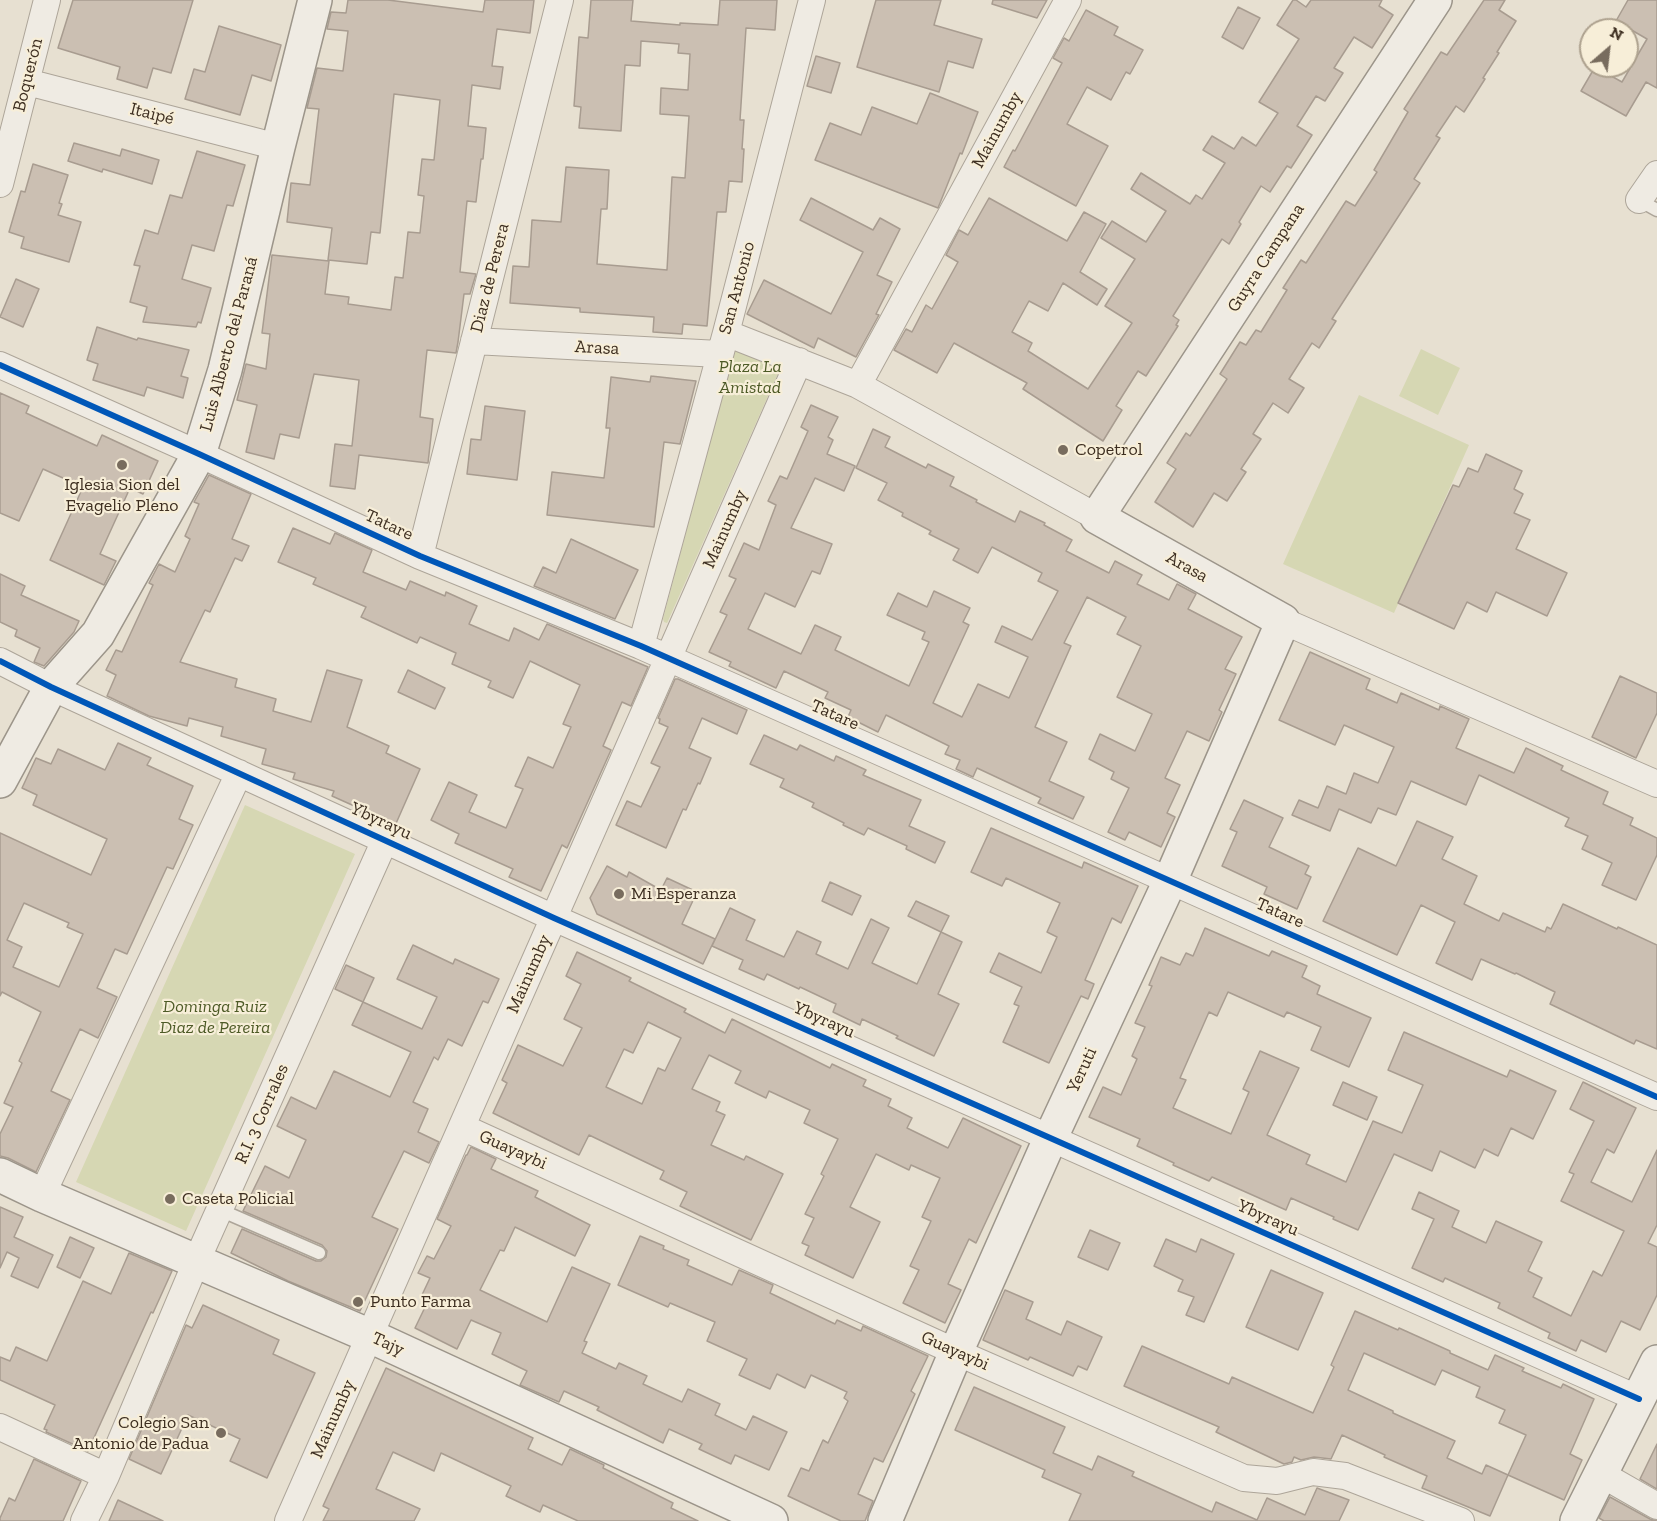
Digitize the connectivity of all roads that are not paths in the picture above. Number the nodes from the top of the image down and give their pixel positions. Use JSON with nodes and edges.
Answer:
{"nodes":[{"id":1,"x":47,"y":0,"type":"edge"},
{"id":2,"x":315,"y":0,"type":"edge"},
{"id":3,"x":560,"y":0,"type":"edge"},
{"id":4,"x":812,"y":0,"type":"edge"},
{"id":5,"x":1068,"y":0,"type":"edge"},
{"id":6,"x":1435,"y":0,"type":"edge"},
{"id":7,"x":27,"y":81,"type":"junction"},
{"id":8,"x":278,"y":147,"type":"junction"},
{"id":9,"x":1657,"y":174,"type":"edge"},
{"id":10,"x":0,"y":184,"type":"edge"},
{"id":11,"x":1648,"y":205,"type":"edge"},
{"id":12,"x":474,"y":341,"type":"junction"},
{"id":13,"x":723,"y":343,"type":"junction"},
{"id":14,"x":799,"y":361,"type":"junction"},
{"id":15,"x":0,"y":365,"type":"edge"},
{"id":16,"x":858,"y":386,"type":"junction"},
{"id":17,"x":199,"y":454,"type":"junction"},
{"id":18,"x":1097,"y":517,"type":"junction"},
{"id":19,"x":420,"y":556,"type":"junction"},
{"id":20,"x":1283,"y":621,"type":"junction"},
{"id":21,"x":641,"y":645,"type":"junction"},
{"id":22,"x":669,"y":658,"type":"junction"},
{"id":23,"x":0,"y":661,"type":"edge"},
{"id":24,"x":51,"y":687,"type":"junction"},
{"id":25,"x":239,"y":773,"type":"junction"},
{"id":26,"x":0,"y":782,"type":"edge"},
{"id":27,"x":1657,"y":784,"type":"edge"},
{"id":28,"x":385,"y":840,"type":"junction"},
{"id":29,"x":1170,"y":880,"type":"junction"},
{"id":30,"x":554,"y":918,"type":"junction"},
{"id":31,"x":1657,"y":1097,"type":"edge"},
{"id":32,"x":462,"y":1127,"type":"junction"},
{"id":33,"x":1051,"y":1137,"type":"junction"},
{"id":34,"x":0,"y":1175,"type":"edge"},
{"id":35,"x":42,"y":1195,"type":"junction"},
{"id":36,"x":220,"y":1210,"type":"junction"},
{"id":37,"x":319,"y":1253,"type":"dead end"},
{"id":38,"x":196,"y":1260,"type":"junction"},
{"id":39,"x":370,"y":1336,"type":"junction"},
{"id":40,"x":956,"y":1352,"type":"junction"},
{"id":41,"x":1657,"y":1362,"type":"edge"},
{"id":42,"x":1639,"y":1400,"type":"junction"},
{"id":43,"x":0,"y":1427,"type":"edge"},
{"id":44,"x":1601,"y":1474,"type":"junction"},
{"id":45,"x":106,"y":1476,"type":"junction"},
{"id":46,"x":1657,"y":1506,"type":"edge"},
{"id":47,"x":84,"y":1521,"type":"edge"},
{"id":48,"x":288,"y":1521,"type":"edge"},
{"id":49,"x":771,"y":1521,"type":"edge"},
{"id":50,"x":885,"y":1521,"type":"edge"},
{"id":51,"x":1461,"y":1521,"type":"edge"},
{"id":52,"x":1577,"y":1521,"type":"edge"}],
"edges":[{"from":1,"to":7,"type":"street","name":"Boquerón"},
{"from":2,"to":8,"type":"street","name":"Luis Alberto del Paraná"},
{"from":3,"to":12,"type":"street","name":"Diaz de Perera"},
{"from":4,"to":13,"type":"street","name":"San Antonio"},
{"from":5,"to":16,"type":"street","name":"Mainumby"},
{"from":6,"to":18,"type":"street","name":"Guyra Campana"},
{"from":7,"to":8,"type":"street","name":"Itaipé"},
{"from":7,"to":10,"type":"street","name":"Boquerón"},
{"from":8,"to":17,"type":"street","name":"Luis Alberto del Paraná"},
{"from":9,"to":11,"type":"street"},
{"from":12,"to":13,"type":"street","name":"Arasa"},
{"from":12,"to":19,"type":"street","name":"Diaz de Perera"},
{"from":13,"to":14,"type":"street","name":"Arasa"},
{"from":13,"to":21,"type":"street","name":"San Antonio"},
{"from":14,"to":16,"type":"street","name":"Arasa"},
{"from":14,"to":22,"type":"street","name":"Mainumby"},
{"from":15,"to":17,"type":"street","name":"Tatare"},
{"from":16,"to":18,"type":"street","name":"Arasa"},
{"from":17,"to":19,"type":"street","name":"Tatare"},
{"from":17,"to":24,"type":"street","name":"Luis Alberto del Paraná"},
{"from":18,"to":20,"type":"street","name":"Arasa"},
{"from":19,"to":21,"type":"street","name":"Tatare"},
{"from":20,"to":27,"type":"street","name":"Arasa"},
{"from":20,"to":29,"type":"street","name":"Yeruti"},
{"from":21,"to":22,"type":"street","name":"Tatare"},
{"from":22,"to":29,"type":"street","name":"Tatare"},
{"from":22,"to":30,"type":"street","name":"Mainumby"},
{"from":23,"to":24,"type":"street","name":"Ybyrayu"},
{"from":24,"to":25,"type":"street","name":"Ybyrayu"},
{"from":24,"to":26,"type":"street","name":"Luis Alberto del Paraná"},
{"from":25,"to":28,"type":"street","name":"Ybyrayu"},
{"from":25,"to":35,"type":"street"},
{"from":28,"to":30,"type":"street","name":"Ybyrayu"},
{"from":28,"to":36,"type":"street","name":"R.I. 3 Corrales"},
{"from":29,"to":31,"type":"street","name":"Tatare"},
{"from":29,"to":33,"type":"street","name":"Yeruti"},
{"from":30,"to":32,"type":"street","name":"Mainumby"},
{"from":30,"to":33,"type":"street","name":"Ybyrayu"},
{"from":32,"to":39,"type":"street","name":"Mainumby"},
{"from":32,"to":40,"type":"street","name":"Guayaybi"},
{"from":33,"to":40,"type":"street","name":"Yeruti"},
{"from":33,"to":42,"type":"street","name":"Ybyrayu"},
{"from":34,"to":35,"type":"street","name":"Tajy"},
{"from":35,"to":38,"type":"street","name":"Tajy"},
{"from":36,"to":37,"type":"lane"},
{"from":36,"to":38,"type":"street","name":"R.I. 3 Corrales"},
{"from":38,"to":39,"type":"street","name":"Tajy"},
{"from":38,"to":45,"type":"street","name":"R.I. 3 Corrales"},
{"from":39,"to":48,"type":"street","name":"Mainumby"},
{"from":39,"to":49,"type":"street","name":"Tajy"},
{"from":40,"to":50,"type":"street","name":"Yeruti"},
{"from":40,"to":51,"type":"street","name":"Guayaybi"},
{"from":41,"to":42,"type":"street"},
{"from":42,"to":44,"type":"street"},
{"from":43,"to":45,"type":"street"},
{"from":44,"to":46,"type":"street"},
{"from":44,"to":52,"type":"street"},
{"from":45,"to":47,"type":"street","name":"R.I. 3 Corrales"}]}
